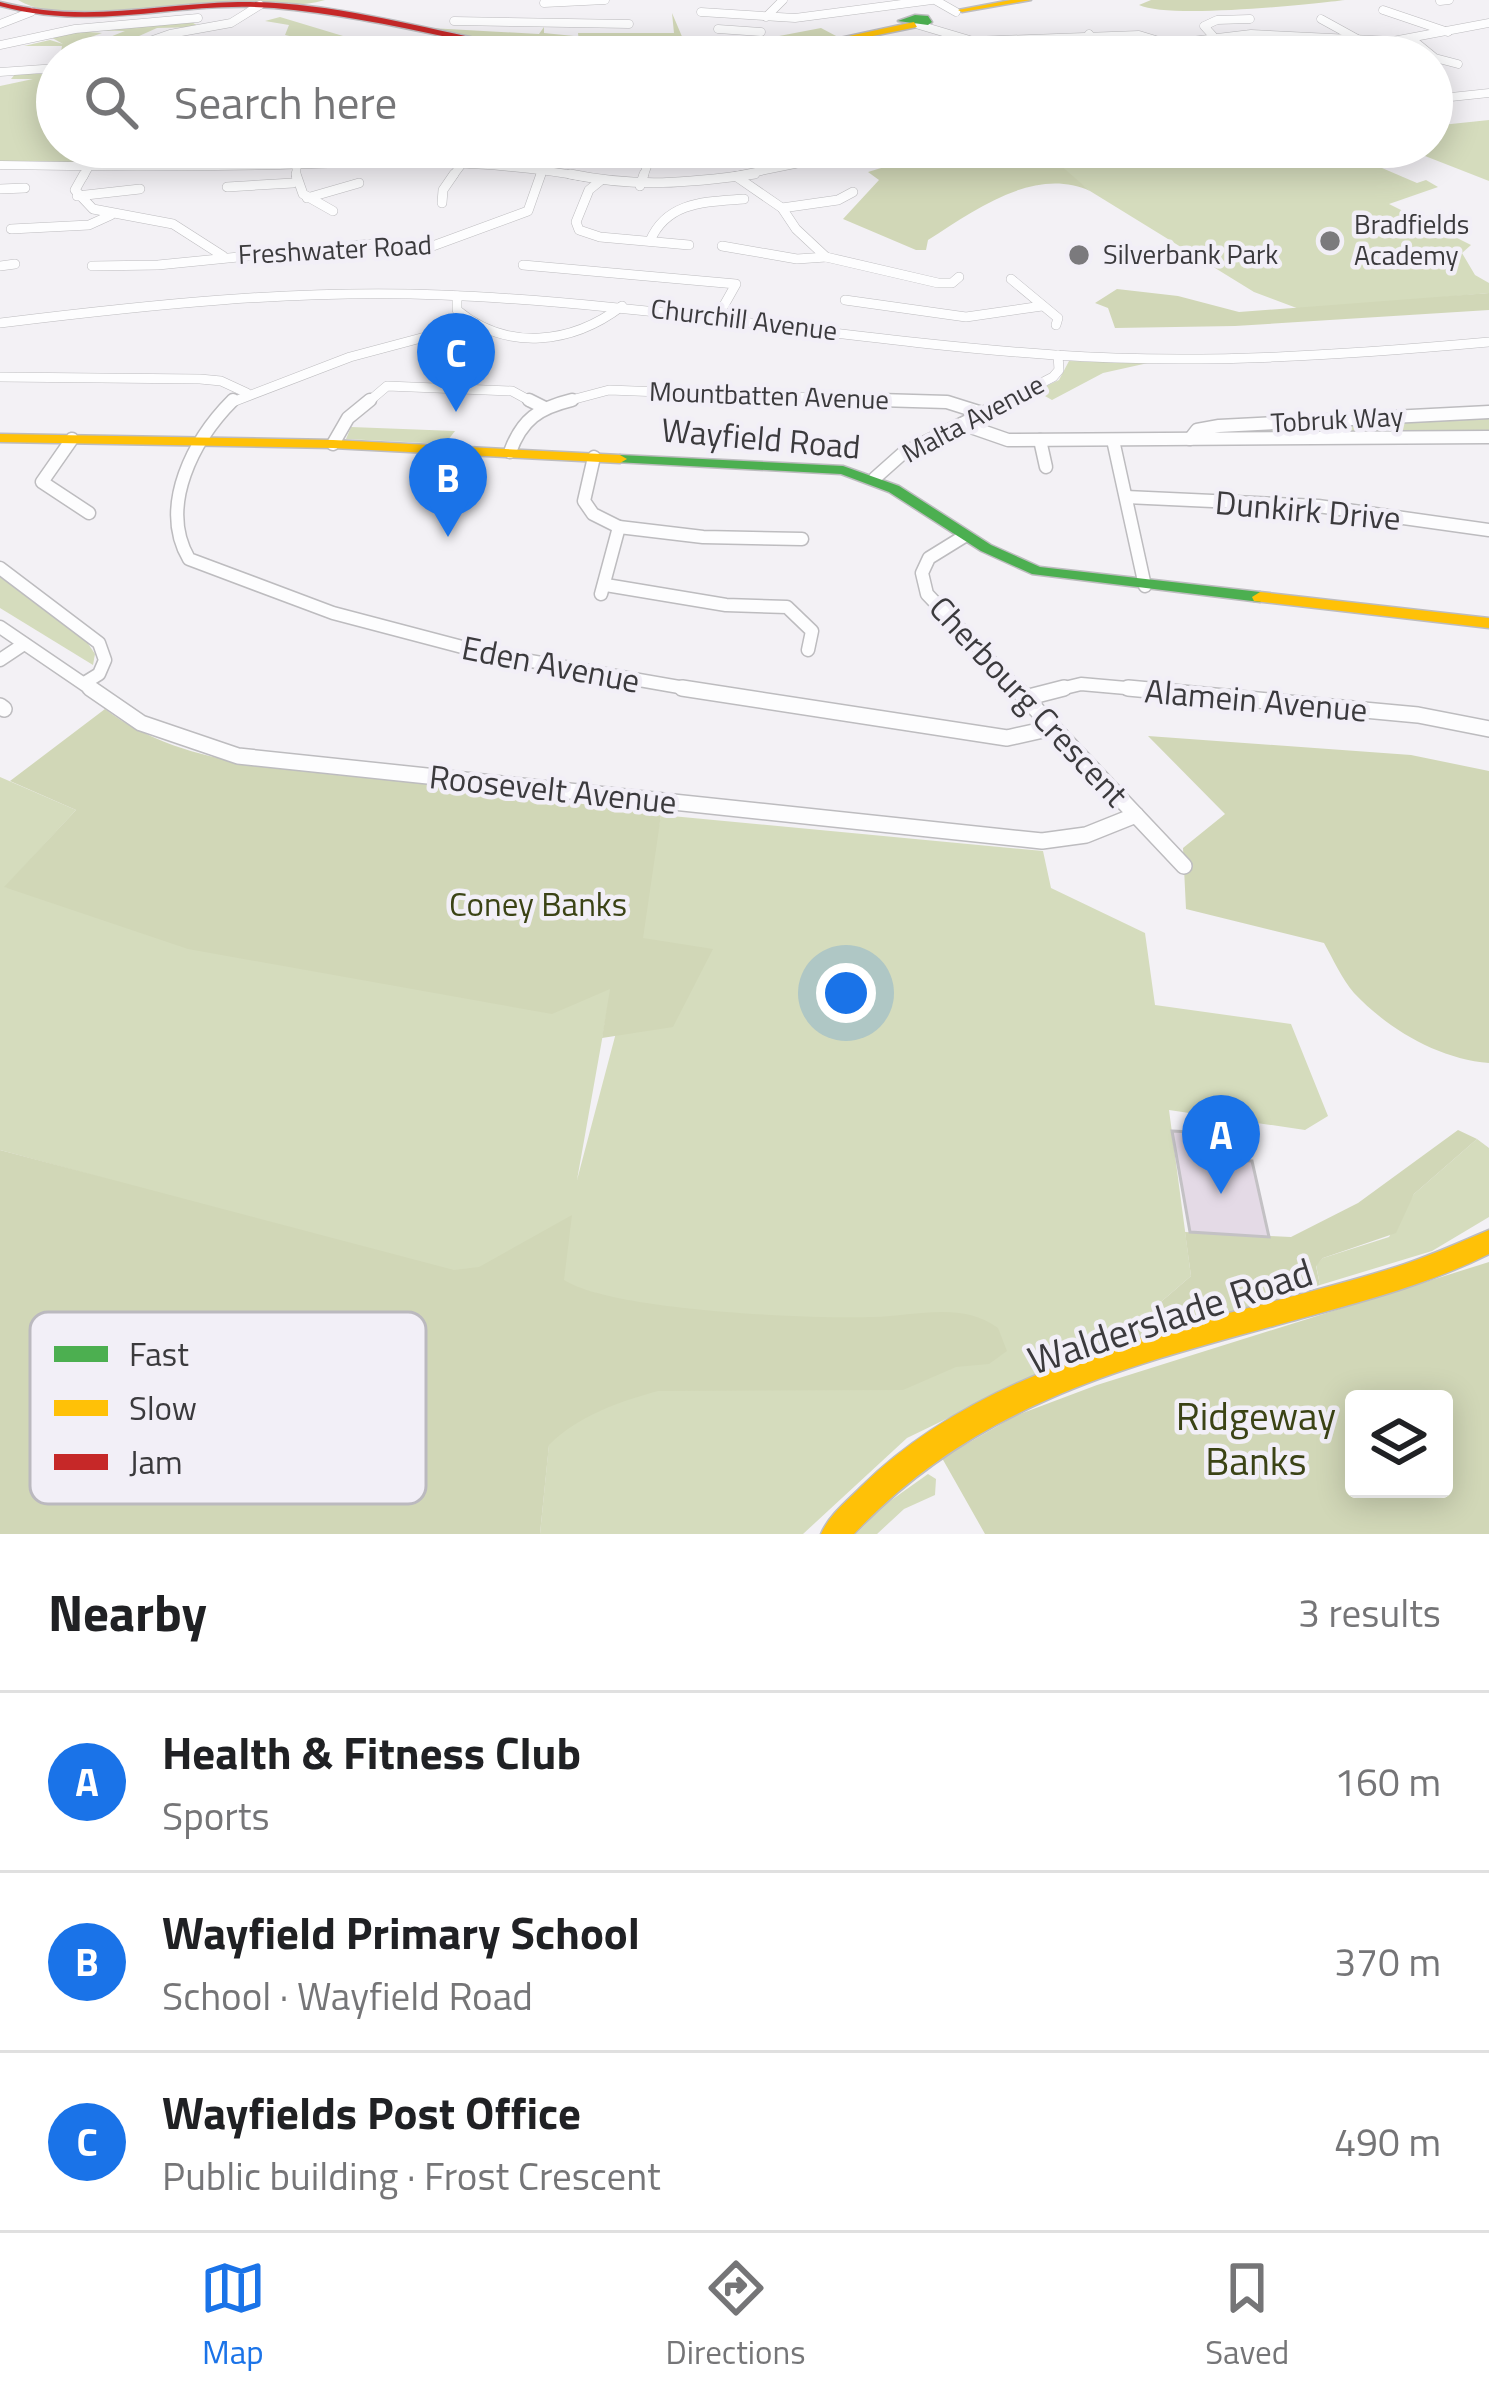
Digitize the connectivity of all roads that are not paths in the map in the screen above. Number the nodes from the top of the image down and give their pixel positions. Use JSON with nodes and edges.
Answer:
{"nodes":[{"id":1,"x":329,"y":0,"type":"edge"},
{"id":2,"x":605,"y":0,"type":"edge"},
{"id":3,"x":783,"y":0,"type":"edge"},
{"id":4,"x":1027,"y":0,"type":"edge"},
{"id":5,"x":722,"y":1,"type":"edge"},
{"id":6,"x":544,"y":2,"type":"edge"},
{"id":7,"x":0,"y":4,"type":"edge"},
{"id":8,"x":260,"y":5,"type":"junction"},
{"id":9,"x":962,"y":10,"type":"edge"},
{"id":10,"x":1383,"y":10,"type":"dead end"},
{"id":11,"x":307,"y":11,"type":"junction"},
{"id":12,"x":715,"y":11,"type":"junction"},
{"id":13,"x":701,"y":12,"type":"dead end"},
{"id":14,"x":21,"y":14,"type":"edge"},
{"id":15,"x":734,"y":15,"type":"junction"},
{"id":16,"x":766,"y":17,"type":"junction"},
{"id":17,"x":198,"y":18,"type":"dead end"},
{"id":18,"x":924,"y":18,"type":"edge"},
{"id":19,"x":1250,"y":19,"type":"dead end"},
{"id":20,"x":1321,"y":19,"type":"dead end"},
{"id":21,"x":454,"y":21,"type":"dead end"},
{"id":22,"x":530,"y":21,"type":"junction"},
{"id":23,"x":629,"y":24,"type":"dead end"},
{"id":24,"x":1489,"y":27,"type":"edge"},
{"id":25,"x":718,"y":29,"type":"junction"},
{"id":26,"x":761,"y":32,"type":"dead end"},
{"id":27,"x":1453,"y":33,"type":"junction"},
{"id":28,"x":1089,"y":34,"type":"joint"},
{"id":29,"x":55,"y":36,"type":"edge"},
{"id":30,"x":164,"y":36,"type":"edge"},
{"id":31,"x":419,"y":36,"type":"edge"},
{"id":32,"x":717,"y":36,"type":"edge"},
{"id":33,"x":856,"y":36,"type":"edge"},
{"id":34,"x":965,"y":36,"type":"edge"},
{"id":35,"x":1057,"y":36,"type":"edge"},
{"id":36,"x":1143,"y":36,"type":"edge"},
{"id":37,"x":1213,"y":36,"type":"edge"},
{"id":38,"x":1351,"y":36,"type":"edge"},
{"id":39,"x":1436,"y":36,"type":"edge"},
{"id":40,"x":36,"y":42,"type":"edge"},
{"id":41,"x":2,"y":54,"type":"edge"},
{"id":42,"x":1453,"y":62,"type":"edge"},
{"id":43,"x":1459,"y":64,"type":"dead end"},
{"id":44,"x":36,"y":70,"type":"edge"},
{"id":45,"x":2,"y":72,"type":"edge"},
{"id":46,"x":1489,"y":93,"type":"edge"},
{"id":47,"x":1453,"y":97,"type":"edge"},
{"id":48,"x":0,"y":165,"type":"edge"},
{"id":49,"x":36,"y":166,"type":"edge"},
{"id":50,"x":88,"y":168,"type":"edge"},
{"id":51,"x":296,"y":168,"type":"edge"},
{"id":52,"x":459,"y":168,"type":"edge"},
{"id":53,"x":510,"y":168,"type":"edge"},
{"id":54,"x":647,"y":168,"type":"edge"},
{"id":55,"x":779,"y":168,"type":"edge"},
{"id":56,"x":542,"y":170,"type":"junction"},
{"id":57,"x":736,"y":177,"type":"junction"},
{"id":58,"x":600,"y":181,"type":"junction"},
{"id":59,"x":293,"y":183,"type":"junction"},
{"id":60,"x":359,"y":183,"type":"dead end"},
{"id":61,"x":640,"y":186,"type":"junction"},
{"id":62,"x":226,"y":187,"type":"dead end"},
{"id":63,"x":25,"y":188,"type":"dead end"},
{"id":64,"x":0,"y":189,"type":"edge"},
{"id":65,"x":140,"y":189,"type":"dead end"},
{"id":66,"x":853,"y":192,"type":"dead end"},
{"id":67,"x":77,"y":196,"type":"junction"},
{"id":68,"x":307,"y":198,"type":"junction"},
{"id":69,"x":744,"y":199,"type":"dead end"},
{"id":70,"x":442,"y":203,"type":"dead end"},
{"id":71,"x":782,"y":208,"type":"junction"},
{"id":72,"x":333,"y":211,"type":"dead end"},
{"id":73,"x":111,"y":215,"type":"junction"},
{"id":74,"x":11,"y":229,"type":"dead end"},
{"id":75,"x":650,"y":241,"type":"junction"},
{"id":76,"x":689,"y":245,"type":"dead end"},
{"id":77,"x":722,"y":246,"type":"dead end"},
{"id":78,"x":223,"y":256,"type":"junction"},
{"id":79,"x":826,"y":257,"type":"junction"},
{"id":80,"x":15,"y":264,"type":"dead end"},
{"id":81,"x":523,"y":265,"type":"dead end"},
{"id":82,"x":0,"y":266,"type":"edge"},
{"id":83,"x":92,"y":266,"type":"dead end"},
{"id":84,"x":959,"y":277,"type":"dead end"},
{"id":85,"x":1011,"y":279,"type":"dead end"},
{"id":86,"x":458,"y":296,"type":"junction"},
{"id":87,"x":845,"y":300,"type":"dead end"},
{"id":88,"x":1042,"y":305,"type":"junction"},
{"id":89,"x":622,"y":306,"type":"junction"},
{"id":90,"x":718,"y":316,"type":"junction"},
{"id":91,"x":943,"y":318,"type":"junction"},
{"id":92,"x":0,"y":323,"type":"edge"},
{"id":93,"x":470,"y":325,"type":"junction"},
{"id":94,"x":1056,"y":325,"type":"dead end"},
{"id":95,"x":1489,"y":342,"type":"edge"},
{"id":96,"x":932,"y":343,"type":"junction"},
{"id":97,"x":1058,"y":356,"type":"junction"},
{"id":98,"x":0,"y":377,"type":"edge"},
{"id":99,"x":247,"y":393,"type":"junction"},
{"id":100,"x":543,"y":407,"type":"junction"},
{"id":101,"x":1489,"y":412,"type":"edge"},
{"id":102,"x":982,"y":413,"type":"junction"},
{"id":103,"x":962,"y":424,"type":"junction"},
{"id":104,"x":1489,"y":436,"type":"edge"},
{"id":105,"x":0,"y":438,"type":"edge"},
{"id":106,"x":72,"y":439,"type":"junction"},
{"id":107,"x":1190,"y":439,"type":"junction"},
{"id":108,"x":1040,"y":440,"type":"junction"},
{"id":109,"x":1114,"y":440,"type":"junction"},
{"id":110,"x":205,"y":441,"type":"junction"},
{"id":111,"x":333,"y":444,"type":"junction"},
{"id":112,"x":510,"y":452,"type":"junction"},
{"id":113,"x":594,"y":457,"type":"junction"},
{"id":114,"x":1046,"y":467,"type":"dead end"},
{"id":115,"x":875,"y":478,"type":"junction"},
{"id":116,"x":1126,"y":497,"type":"junction"},
{"id":117,"x":88,"y":507,"type":"dead end"},
{"id":118,"x":619,"y":527,"type":"junction"},
{"id":119,"x":1489,"y":530,"type":"edge"},
{"id":120,"x":963,"y":537,"type":"junction"},
{"id":121,"x":802,"y":539,"type":"dead end"},
{"id":122,"x":0,"y":568,"type":"edge"},
{"id":123,"x":1145,"y":586,"type":"junction"},
{"id":124,"x":1489,"y":623,"type":"edge"},
{"id":125,"x":0,"y":628,"type":"edge"},
{"id":126,"x":24,"y":644,"type":"junction"},
{"id":127,"x":808,"y":650,"type":"dead end"},
{"id":128,"x":0,"y":660,"type":"edge"},
{"id":129,"x":86,"y":682,"type":"junction"},
{"id":130,"x":1024,"y":698,"type":"junction"},
{"id":131,"x":1052,"y":728,"type":"junction"},
{"id":132,"x":1489,"y":729,"type":"edge"},
{"id":133,"x":1136,"y":815,"type":"junction"},
{"id":134,"x":1184,"y":866,"type":"dead end"},
{"id":135,"x":1489,"y":1242,"type":"edge"},
{"id":136,"x":835,"y":1534,"type":"edge"}],
"edges":[{"from":1,"to":11,"type":"street"},
{"from":2,"to":6,"type":"street"},
{"from":3,"to":16,"type":"street"},
{"from":4,"to":9,"type":"street"},
{"from":5,"to":12,"type":"street"},
{"from":6,"to":22,"type":"street"},
{"from":7,"to":14,"type":"street"},
{"from":8,"to":11,"type":"street"},
{"from":8,"to":14,"type":"street"},
{"from":8,"to":30,"type":"street"},
{"from":9,"to":18,"type":"street"},
{"from":10,"to":27,"type":"street"},
{"from":11,"to":31,"type":"street"},
{"from":12,"to":13,"type":"street"},
{"from":12,"to":15,"type":"street"},
{"from":15,"to":16,"type":"street"},
{"from":15,"to":25,"type":"street"},
{"from":16,"to":18,"type":"street"},
{"from":17,"to":29,"type":"street"},
{"from":18,"to":33,"type":"street"},
{"from":18,"to":34,"type":"street"},
{"from":19,"to":37,"type":"street"},
{"from":20,"to":38,"type":"street"},
{"from":21,"to":22,"type":"street"},
{"from":22,"to":23,"type":"street"},
{"from":24,"to":27,"type":"street"},
{"from":25,"to":26,"type":"street"},
{"from":25,"to":32,"type":"street"},
{"from":27,"to":39,"type":"street"},
{"from":28,"to":35,"type":"street"},
{"from":28,"to":36,"type":"street"},
{"from":40,"to":41,"type":"street"},
{"from":41,"to":45,"type":"street"},
{"from":42,"to":43,"type":"street"},
{"from":44,"to":45,"type":"street"},
{"from":46,"to":47,"type":"street"},
{"from":48,"to":49,"type":"street"},
{"from":50,"to":67,"type":"street"},
{"from":51,"to":59,"type":"street"},
{"from":52,"to":70,"type":"street"},
{"from":53,"to":56,"type":"street"},
{"from":54,"to":61,"type":"street"},
{"from":55,"to":57,"type":"street"},
{"from":56,"to":58,"type":"street"},
{"from":56,"to":78,"type":"street","name":"Freshwater Road"},
{"from":57,"to":61,"type":"street"},
{"from":57,"to":71,"type":"street"},
{"from":58,"to":61,"type":"street"},
{"from":58,"to":75,"type":"street"},
{"from":59,"to":62,"type":"street"},
{"from":59,"to":68,"type":"street"},
{"from":60,"to":68,"type":"street"},
{"from":63,"to":64,"type":"street"},
{"from":65,"to":67,"type":"street"},
{"from":66,"to":71,"type":"street"},
{"from":67,"to":73,"type":"street"},
{"from":68,"to":72,"type":"street"},
{"from":69,"to":75,"type":"street"},
{"from":71,"to":79,"type":"street"},
{"from":73,"to":74,"type":"street"},
{"from":73,"to":78,"type":"street"},
{"from":75,"to":76,"type":"street"},
{"from":77,"to":79,"type":"street"},
{"from":78,"to":83,"type":"street","name":"Freshwater Road"},
{"from":79,"to":84,"type":"street"},
{"from":80,"to":82,"type":"street"},
{"from":81,"to":90,"type":"street"},
{"from":85,"to":88,"type":"street"},
{"from":86,"to":89,"type":"street","name":"Churchill Avenue"},
{"from":86,"to":92,"type":"street","name":"Churchill Avenue"},
{"from":86,"to":93,"type":"street"},
{"from":87,"to":91,"type":"street"},
{"from":88,"to":91,"type":"street"},
{"from":88,"to":94,"type":"street"},
{"from":89,"to":90,"type":"street","name":"Churchill Avenue"},
{"from":89,"to":93,"type":"street"},
{"from":90,"to":96,"type":"street","name":"Churchill Avenue"},
{"from":91,"to":96,"type":"street"},
{"from":93,"to":99,"type":"street"},
{"from":95,"to":97,"type":"street","name":"Churchill Avenue"},
{"from":96,"to":97,"type":"street","name":"Churchill Avenue"},
{"from":97,"to":102,"type":"street","name":"Malta Avenue"},
{"from":98,"to":99,"type":"street"},
{"from":99,"to":110,"type":"street"},
{"from":100,"to":102,"type":"street","name":"Mountbatten Avenue"},
{"from":100,"to":111,"type":"street"},
{"from":100,"to":112,"type":"street"},
{"from":101,"to":107,"type":"street","name":"Tobruk Way"},
{"from":102,"to":103,"type":"street","name":"Malta Avenue"},
{"from":103,"to":108,"type":"street","name":"Tobruk Way"},
{"from":103,"to":115,"type":"street","name":"Malta Avenue"},
{"from":104,"to":107,"type":"street","name":"Tobruk Way"},
{"from":105,"to":106,"type":"street","name":"Wayfield Road"},
{"from":106,"to":110,"type":"street","name":"Wayfield Road"},
{"from":106,"to":117,"type":"street"},
{"from":107,"to":109,"type":"street","name":"Tobruk Way"},
{"from":108,"to":109,"type":"street","name":"Tobruk Way"},
{"from":108,"to":114,"type":"street"},
{"from":109,"to":116,"type":"street"},
{"from":110,"to":111,"type":"street","name":"Wayfield Road"},
{"from":110,"to":131,"type":"street","name":"Eden Avenue"},
{"from":111,"to":112,"type":"street","name":"Wayfield Road"},
{"from":112,"to":113,"type":"street","name":"Wayfield Road"},
{"from":113,"to":115,"type":"street","name":"Wayfield Road"},
{"from":113,"to":118,"type":"street"},
{"from":115,"to":120,"type":"street","name":"Wayfield Road"},
{"from":116,"to":119,"type":"street","name":"Dunkirk Drive"},
{"from":116,"to":123,"type":"street"},
{"from":118,"to":121,"type":"street"},
{"from":118,"to":127,"type":"street"},
{"from":120,"to":123,"type":"street","name":"Wayfield Road"},
{"from":120,"to":130,"type":"street","name":"Cherbourg Crescent"},
{"from":122,"to":129,"type":"street"},
{"from":123,"to":124,"type":"street","name":"Wayfield Road"},
{"from":125,"to":126,"type":"street","name":"Roosevelt Avenue"},
{"from":126,"to":128,"type":"street"},
{"from":126,"to":129,"type":"street","name":"Roosevelt Avenue"},
{"from":129,"to":133,"type":"street","name":"Roosevelt Avenue"},
{"from":130,"to":131,"type":"street","name":"Cherbourg Crescent"},
{"from":130,"to":132,"type":"street","name":"Alamein Avenue"},
{"from":131,"to":133,"type":"street","name":"Cherbourg Crescent"},
{"from":133,"to":134,"type":"street","name":"Cherbourg Crescent"},
{"from":135,"to":136,"type":"street","name":"Walderslade Road"}]}
